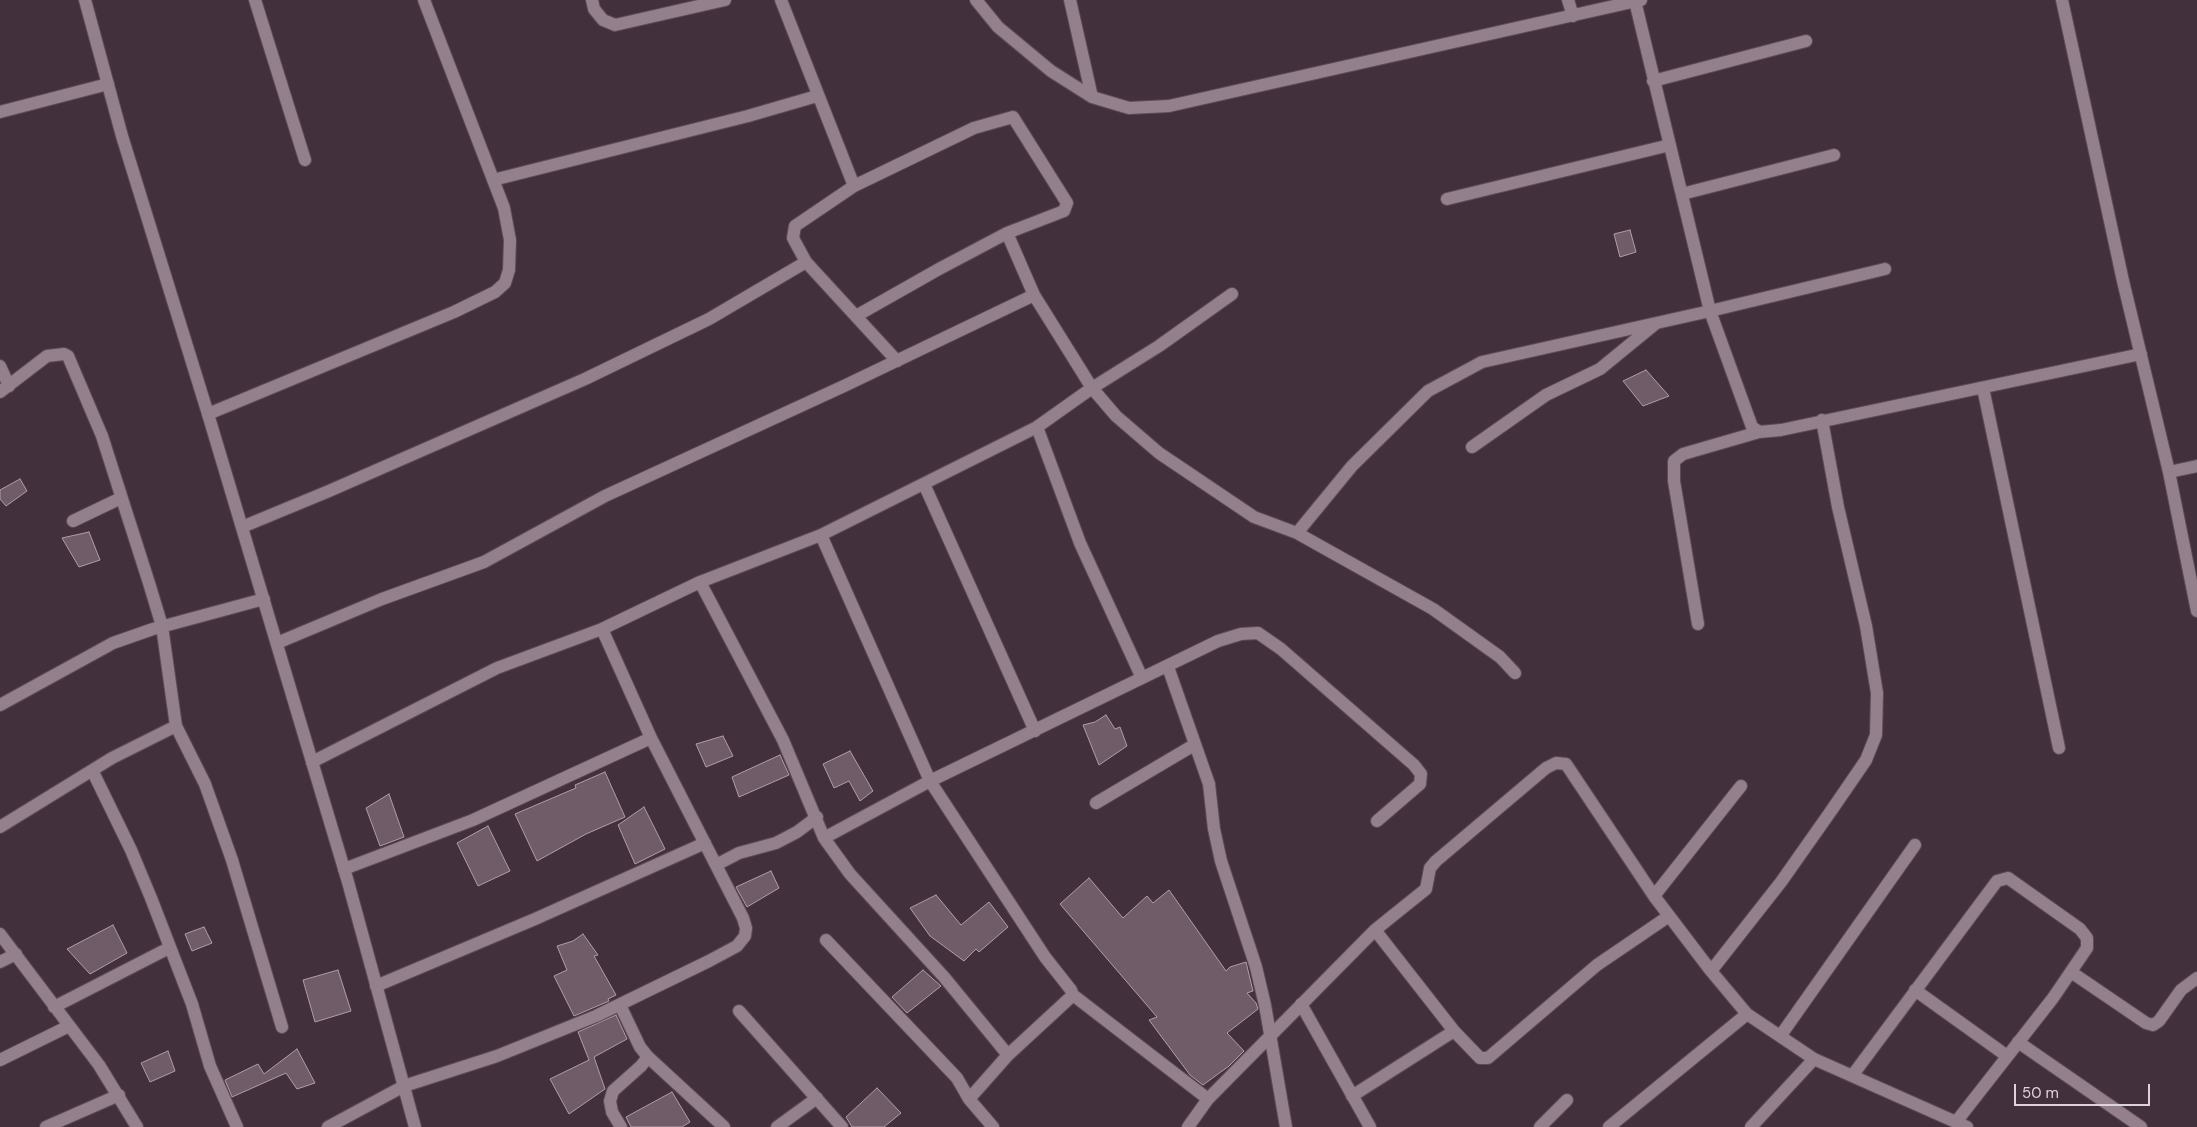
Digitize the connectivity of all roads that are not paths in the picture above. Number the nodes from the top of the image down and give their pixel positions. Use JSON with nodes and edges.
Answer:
{"nodes":[{"id":1,"x":85,"y":0,"type":"edge"},
{"id":2,"x":255,"y":0,"type":"edge"},
{"id":3,"x":424,"y":0,"type":"edge"},
{"id":4,"x":592,"y":0,"type":"edge"},
{"id":5,"x":725,"y":0,"type":"edge"},
{"id":6,"x":780,"y":0,"type":"edge"},
{"id":7,"x":976,"y":0,"type":"edge"},
{"id":8,"x":1070,"y":0,"type":"edge"},
{"id":9,"x":1568,"y":0,"type":"edge"},
{"id":10,"x":2062,"y":0,"type":"edge"},
{"id":11,"x":1638,"y":1,"type":"edge"},
{"id":12,"x":1573,"y":16,"type":"junction"},
{"id":13,"x":1806,"y":41,"type":"dead end"},
{"id":14,"x":1653,"y":81,"type":"junction"},
{"id":15,"x":108,"y":84,"type":"junction"},
{"id":16,"x":817,"y":96,"type":"junction"},
{"id":17,"x":1092,"y":98,"type":"junction"},
{"id":18,"x":0,"y":112,"type":"edge"},
{"id":19,"x":1670,"y":145,"type":"junction"},
{"id":20,"x":1834,"y":155,"type":"dead end"},
{"id":21,"x":305,"y":160,"type":"dead end"},
{"id":22,"x":493,"y":180,"type":"junction"},
{"id":23,"x":854,"y":186,"type":"junction"},
{"id":24,"x":1682,"y":194,"type":"junction"},
{"id":25,"x":1447,"y":199,"type":"dead end"},
{"id":26,"x":1007,"y":234,"type":"junction"},
{"id":27,"x":806,"y":262,"type":"junction"},
{"id":28,"x":1885,"y":269,"type":"dead end"},
{"id":29,"x":1232,"y":294,"type":"dead end"},
{"id":30,"x":1034,"y":295,"type":"junction"},
{"id":31,"x":1710,"y":311,"type":"junction"},
{"id":32,"x":856,"y":316,"type":"junction"},
{"id":33,"x":1657,"y":323,"type":"junction"},
{"id":34,"x":2141,"y":354,"type":"junction"},
{"id":35,"x":897,"y":361,"type":"junction"},
{"id":36,"x":0,"y":366,"type":"edge"},
{"id":37,"x":1092,"y":388,"type":"junction"},
{"id":38,"x":1982,"y":388,"type":"junction"},
{"id":39,"x":5,"y":389,"type":"edge"},
{"id":40,"x":208,"y":414,"type":"junction"},
{"id":41,"x":1822,"y":420,"type":"junction"},
{"id":42,"x":1037,"y":427,"type":"junction"},
{"id":43,"x":1758,"y":432,"type":"junction"},
{"id":44,"x":1472,"y":447,"type":"dead end"},
{"id":45,"x":2197,"y":466,"type":"edge"},
{"id":46,"x":2169,"y":472,"type":"junction"},
{"id":47,"x":924,"y":484,"type":"junction"},
{"id":48,"x":121,"y":498,"type":"junction"},
{"id":49,"x":73,"y":522,"type":"dead end"},
{"id":50,"x":242,"y":527,"type":"junction"},
{"id":51,"x":1297,"y":533,"type":"junction"},
{"id":52,"x":821,"y":535,"type":"junction"},
{"id":53,"x":700,"y":582,"type":"junction"},
{"id":54,"x":264,"y":600,"type":"junction"},
{"id":55,"x":2197,"y":611,"type":"edge"},
{"id":56,"x":1698,"y":624,"type":"dead end"},
{"id":57,"x":162,"y":626,"type":"junction"},
{"id":58,"x":602,"y":629,"type":"junction"},
{"id":59,"x":277,"y":643,"type":"junction"},
{"id":60,"x":1168,"y":667,"type":"junction"},
{"id":61,"x":1515,"y":673,"type":"dead end"},
{"id":62,"x":1142,"y":678,"type":"junction"},
{"id":63,"x":0,"y":705,"type":"edge"},
{"id":64,"x":176,"y":726,"type":"junction"},
{"id":65,"x":1036,"y":732,"type":"junction"},
{"id":66,"x":651,"y":738,"type":"junction"},
{"id":67,"x":1194,"y":745,"type":"junction"},
{"id":68,"x":2060,"y":748,"type":"dead end"},
{"id":69,"x":312,"y":762,"type":"junction"},
{"id":70,"x":93,"y":772,"type":"junction"},
{"id":71,"x":930,"y":781,"type":"junction"},
{"id":72,"x":1741,"y":786,"type":"dead end"},
{"id":73,"x":1096,"y":803,"type":"dead end"},
{"id":74,"x":817,"y":817,"type":"junction"},
{"id":75,"x":1377,"y":821,"type":"dead end"},
{"id":76,"x":0,"y":827,"type":"edge"},
{"id":77,"x":824,"y":838,"type":"junction"},
{"id":78,"x":705,"y":843,"type":"junction"},
{"id":79,"x":1916,"y":845,"type":"dead end"},
{"id":80,"x":716,"y":865,"type":"junction"},
{"id":81,"x":344,"y":869,"type":"junction"},
{"id":82,"x":1654,"y":896,"type":"junction"},
{"id":83,"x":1669,"y":916,"type":"junction"},
{"id":84,"x":1375,"y":930,"type":"junction"},
{"id":85,"x":0,"y":934,"type":"edge"},
{"id":86,"x":826,"y":940,"type":"dead end"},
{"id":87,"x":169,"y":948,"type":"junction"},
{"id":88,"x":16,"y":954,"type":"junction"},
{"id":89,"x":0,"y":962,"type":"edge"},
{"id":90,"x":1711,"y":971,"type":"junction"},
{"id":91,"x":2071,"y":972,"type":"junction"},
{"id":92,"x":2197,"y":978,"type":"edge"},
{"id":93,"x":376,"y":986,"type":"junction"},
{"id":94,"x":1916,"y":990,"type":"junction"},
{"id":95,"x":1073,"y":995,"type":"junction"},
{"id":96,"x":1300,"y":1004,"type":"junction"},
{"id":97,"x":620,"y":1005,"type":"junction"},
{"id":98,"x":54,"y":1007,"type":"junction"},
{"id":99,"x":739,"y":1011,"type":"dead end"},
{"id":100,"x":1747,"y":1014,"type":"junction"},
{"id":101,"x":68,"y":1026,"type":"junction"},
{"id":102,"x":282,"y":1027,"type":"dead end"},
{"id":103,"x":1454,"y":1031,"type":"junction"},
{"id":104,"x":1270,"y":1034,"type":"junction"},
{"id":105,"x":1781,"y":1035,"type":"junction"},
{"id":106,"x":2018,"y":1042,"type":"junction"},
{"id":107,"x":1008,"y":1055,"type":"junction"},
{"id":108,"x":2007,"y":1056,"type":"junction"},
{"id":109,"x":648,"y":1057,"type":"junction"},
{"id":110,"x":1814,"y":1058,"type":"junction"},
{"id":111,"x":0,"y":1060,"type":"edge"},
{"id":112,"x":1852,"y":1076,"type":"junction"},
{"id":113,"x":404,"y":1086,"type":"junction"},
{"id":114,"x":119,"y":1095,"type":"junction"},
{"id":115,"x":1352,"y":1096,"type":"junction"},
{"id":116,"x":817,"y":1098,"type":"junction"},
{"id":117,"x":1208,"y":1099,"type":"junction"},
{"id":118,"x":969,"y":1100,"type":"junction"},
{"id":119,"x":1567,"y":1100,"type":"dead end"},
{"id":120,"x":1962,"y":1125,"type":"edge"},
{"id":121,"x":46,"y":1127,"type":"edge"},
{"id":122,"x":138,"y":1127,"type":"edge"},
{"id":123,"x":237,"y":1127,"type":"edge"},
{"id":124,"x":328,"y":1127,"type":"edge"},
{"id":125,"x":415,"y":1127,"type":"edge"},
{"id":126,"x":621,"y":1127,"type":"edge"},
{"id":127,"x":724,"y":1127,"type":"edge"},
{"id":128,"x":777,"y":1127,"type":"edge"},
{"id":129,"x":842,"y":1127,"type":"edge"},
{"id":130,"x":993,"y":1127,"type":"edge"},
{"id":131,"x":1188,"y":1127,"type":"edge"},
{"id":132,"x":1286,"y":1127,"type":"edge"},
{"id":133,"x":1370,"y":1127,"type":"edge"},
{"id":134,"x":1540,"y":1127,"type":"edge"},
{"id":135,"x":1609,"y":1127,"type":"edge"},
{"id":136,"x":1751,"y":1127,"type":"edge"},
{"id":137,"x":2141,"y":1127,"type":"edge"}],
"edges":[{"from":1,"to":15,"type":"street"},
{"from":2,"to":21,"type":"street"},
{"from":3,"to":22,"type":"street"},
{"from":4,"to":5,"type":"street"},
{"from":6,"to":16,"type":"street"},
{"from":7,"to":17,"type":"street"},
{"from":8,"to":17,"type":"street"},
{"from":9,"to":12,"type":"street"},
{"from":10,"to":34,"type":"street"},
{"from":11,"to":12,"type":"street"},
{"from":11,"to":14,"type":"street"},
{"from":12,"to":17,"type":"street"},
{"from":13,"to":14,"type":"street"},
{"from":14,"to":19,"type":"street"},
{"from":15,"to":18,"type":"street"},
{"from":15,"to":40,"type":"street"},
{"from":16,"to":22,"type":"street"},
{"from":16,"to":23,"type":"street"},
{"from":19,"to":24,"type":"street"},
{"from":19,"to":25,"type":"street"},
{"from":20,"to":24,"type":"street"},
{"from":22,"to":40,"type":"street"},
{"from":23,"to":26,"type":"street"},
{"from":23,"to":27,"type":"street"},
{"from":24,"to":31,"type":"street"},
{"from":26,"to":30,"type":"street"},
{"from":26,"to":32,"type":"street"},
{"from":27,"to":32,"type":"street"},
{"from":27,"to":50,"type":"street"},
{"from":28,"to":31,"type":"street"},
{"from":29,"to":37,"type":"street"},
{"from":30,"to":35,"type":"street"},
{"from":30,"to":37,"type":"street"},
{"from":31,"to":33,"type":"street"},
{"from":31,"to":43,"type":"street"},
{"from":32,"to":35,"type":"street"},
{"from":33,"to":44,"type":"street"},
{"from":33,"to":51,"type":"street"},
{"from":34,"to":38,"type":"street"},
{"from":34,"to":46,"type":"street"},
{"from":35,"to":59,"type":"street"},
{"from":36,"to":39,"type":"street"},
{"from":37,"to":42,"type":"street"},
{"from":37,"to":51,"type":"street"},
{"from":38,"to":41,"type":"street"},
{"from":38,"to":68,"type":"street"},
{"from":39,"to":48,"type":"street"},
{"from":40,"to":50,"type":"street"},
{"from":41,"to":43,"type":"street"},
{"from":41,"to":90,"type":"street"},
{"from":42,"to":47,"type":"street"},
{"from":42,"to":62,"type":"street"},
{"from":43,"to":56,"type":"street"},
{"from":45,"to":46,"type":"street"},
{"from":46,"to":55,"type":"street"},
{"from":47,"to":52,"type":"street"},
{"from":47,"to":65,"type":"street"},
{"from":48,"to":49,"type":"street"},
{"from":48,"to":57,"type":"street"},
{"from":50,"to":54,"type":"street"},
{"from":51,"to":61,"type":"street"},
{"from":52,"to":53,"type":"street"},
{"from":52,"to":71,"type":"street"},
{"from":53,"to":58,"type":"street"},
{"from":53,"to":74,"type":"street"},
{"from":54,"to":57,"type":"street"},
{"from":54,"to":59,"type":"street"},
{"from":57,"to":63,"type":"street"},
{"from":57,"to":64,"type":"street"},
{"from":58,"to":66,"type":"street"},
{"from":58,"to":69,"type":"street"},
{"from":59,"to":69,"type":"street"},
{"from":60,"to":62,"type":"street"},
{"from":60,"to":67,"type":"street"},
{"from":60,"to":75,"type":"street"},
{"from":62,"to":65,"type":"street"},
{"from":64,"to":70,"type":"street"},
{"from":64,"to":102,"type":"street"},
{"from":65,"to":71,"type":"street"},
{"from":66,"to":78,"type":"street"},
{"from":66,"to":81,"type":"street"},
{"from":67,"to":73,"type":"street"},
{"from":67,"to":104,"type":"street"},
{"from":69,"to":81,"type":"street"},
{"from":70,"to":76,"type":"street"},
{"from":70,"to":87,"type":"street"},
{"from":71,"to":77,"type":"street"},
{"from":71,"to":95,"type":"street"},
{"from":72,"to":82,"type":"street"},
{"from":74,"to":77,"type":"street"},
{"from":74,"to":80,"type":"street"},
{"from":77,"to":107,"type":"street"},
{"from":78,"to":80,"type":"street"},
{"from":78,"to":93,"type":"street"},
{"from":79,"to":105,"type":"street"},
{"from":80,"to":97,"type":"street"},
{"from":81,"to":93,"type":"street"},
{"from":82,"to":83,"type":"street"},
{"from":82,"to":84,"type":"street"},
{"from":83,"to":90,"type":"street"},
{"from":83,"to":103,"type":"street"},
{"from":84,"to":96,"type":"street"},
{"from":84,"to":103,"type":"street"},
{"from":85,"to":88,"type":"street"},
{"from":86,"to":118,"type":"street"},
{"from":87,"to":98,"type":"street"},
{"from":87,"to":123,"type":"street"},
{"from":88,"to":89,"type":"street"},
{"from":88,"to":98,"type":"street"},
{"from":90,"to":100,"type":"street"},
{"from":91,"to":92,"type":"street"},
{"from":91,"to":94,"type":"street"},
{"from":91,"to":106,"type":"street"},
{"from":93,"to":113,"type":"street"},
{"from":94,"to":108,"type":"street"},
{"from":94,"to":112,"type":"street"},
{"from":95,"to":107,"type":"street"},
{"from":95,"to":117,"type":"street"},
{"from":96,"to":104,"type":"street"},
{"from":96,"to":115,"type":"street"},
{"from":97,"to":109,"type":"street"},
{"from":97,"to":113,"type":"street"},
{"from":98,"to":101,"type":"street"},
{"from":99,"to":116,"type":"street"},
{"from":100,"to":105,"type":"street"},
{"from":100,"to":135,"type":"street"},
{"from":101,"to":111,"type":"street"},
{"from":101,"to":114,"type":"street"},
{"from":103,"to":115,"type":"street"},
{"from":104,"to":117,"type":"street"},
{"from":104,"to":132,"type":"street"},
{"from":105,"to":110,"type":"street"},
{"from":106,"to":108,"type":"street"},
{"from":106,"to":137,"type":"street"},
{"from":107,"to":118,"type":"street"},
{"from":108,"to":120,"type":"street"},
{"from":109,"to":126,"type":"street"},
{"from":109,"to":127,"type":"street"},
{"from":110,"to":112,"type":"street"},
{"from":110,"to":136,"type":"street"},
{"from":112,"to":120,"type":"street"},
{"from":113,"to":124,"type":"street"},
{"from":113,"to":125,"type":"street"},
{"from":114,"to":121,"type":"street"},
{"from":114,"to":122,"type":"street"},
{"from":115,"to":133,"type":"street"},
{"from":116,"to":128,"type":"street"},
{"from":116,"to":129,"type":"street"},
{"from":117,"to":131,"type":"street"},
{"from":118,"to":130,"type":"street"},
{"from":119,"to":134,"type":"street"}]}
